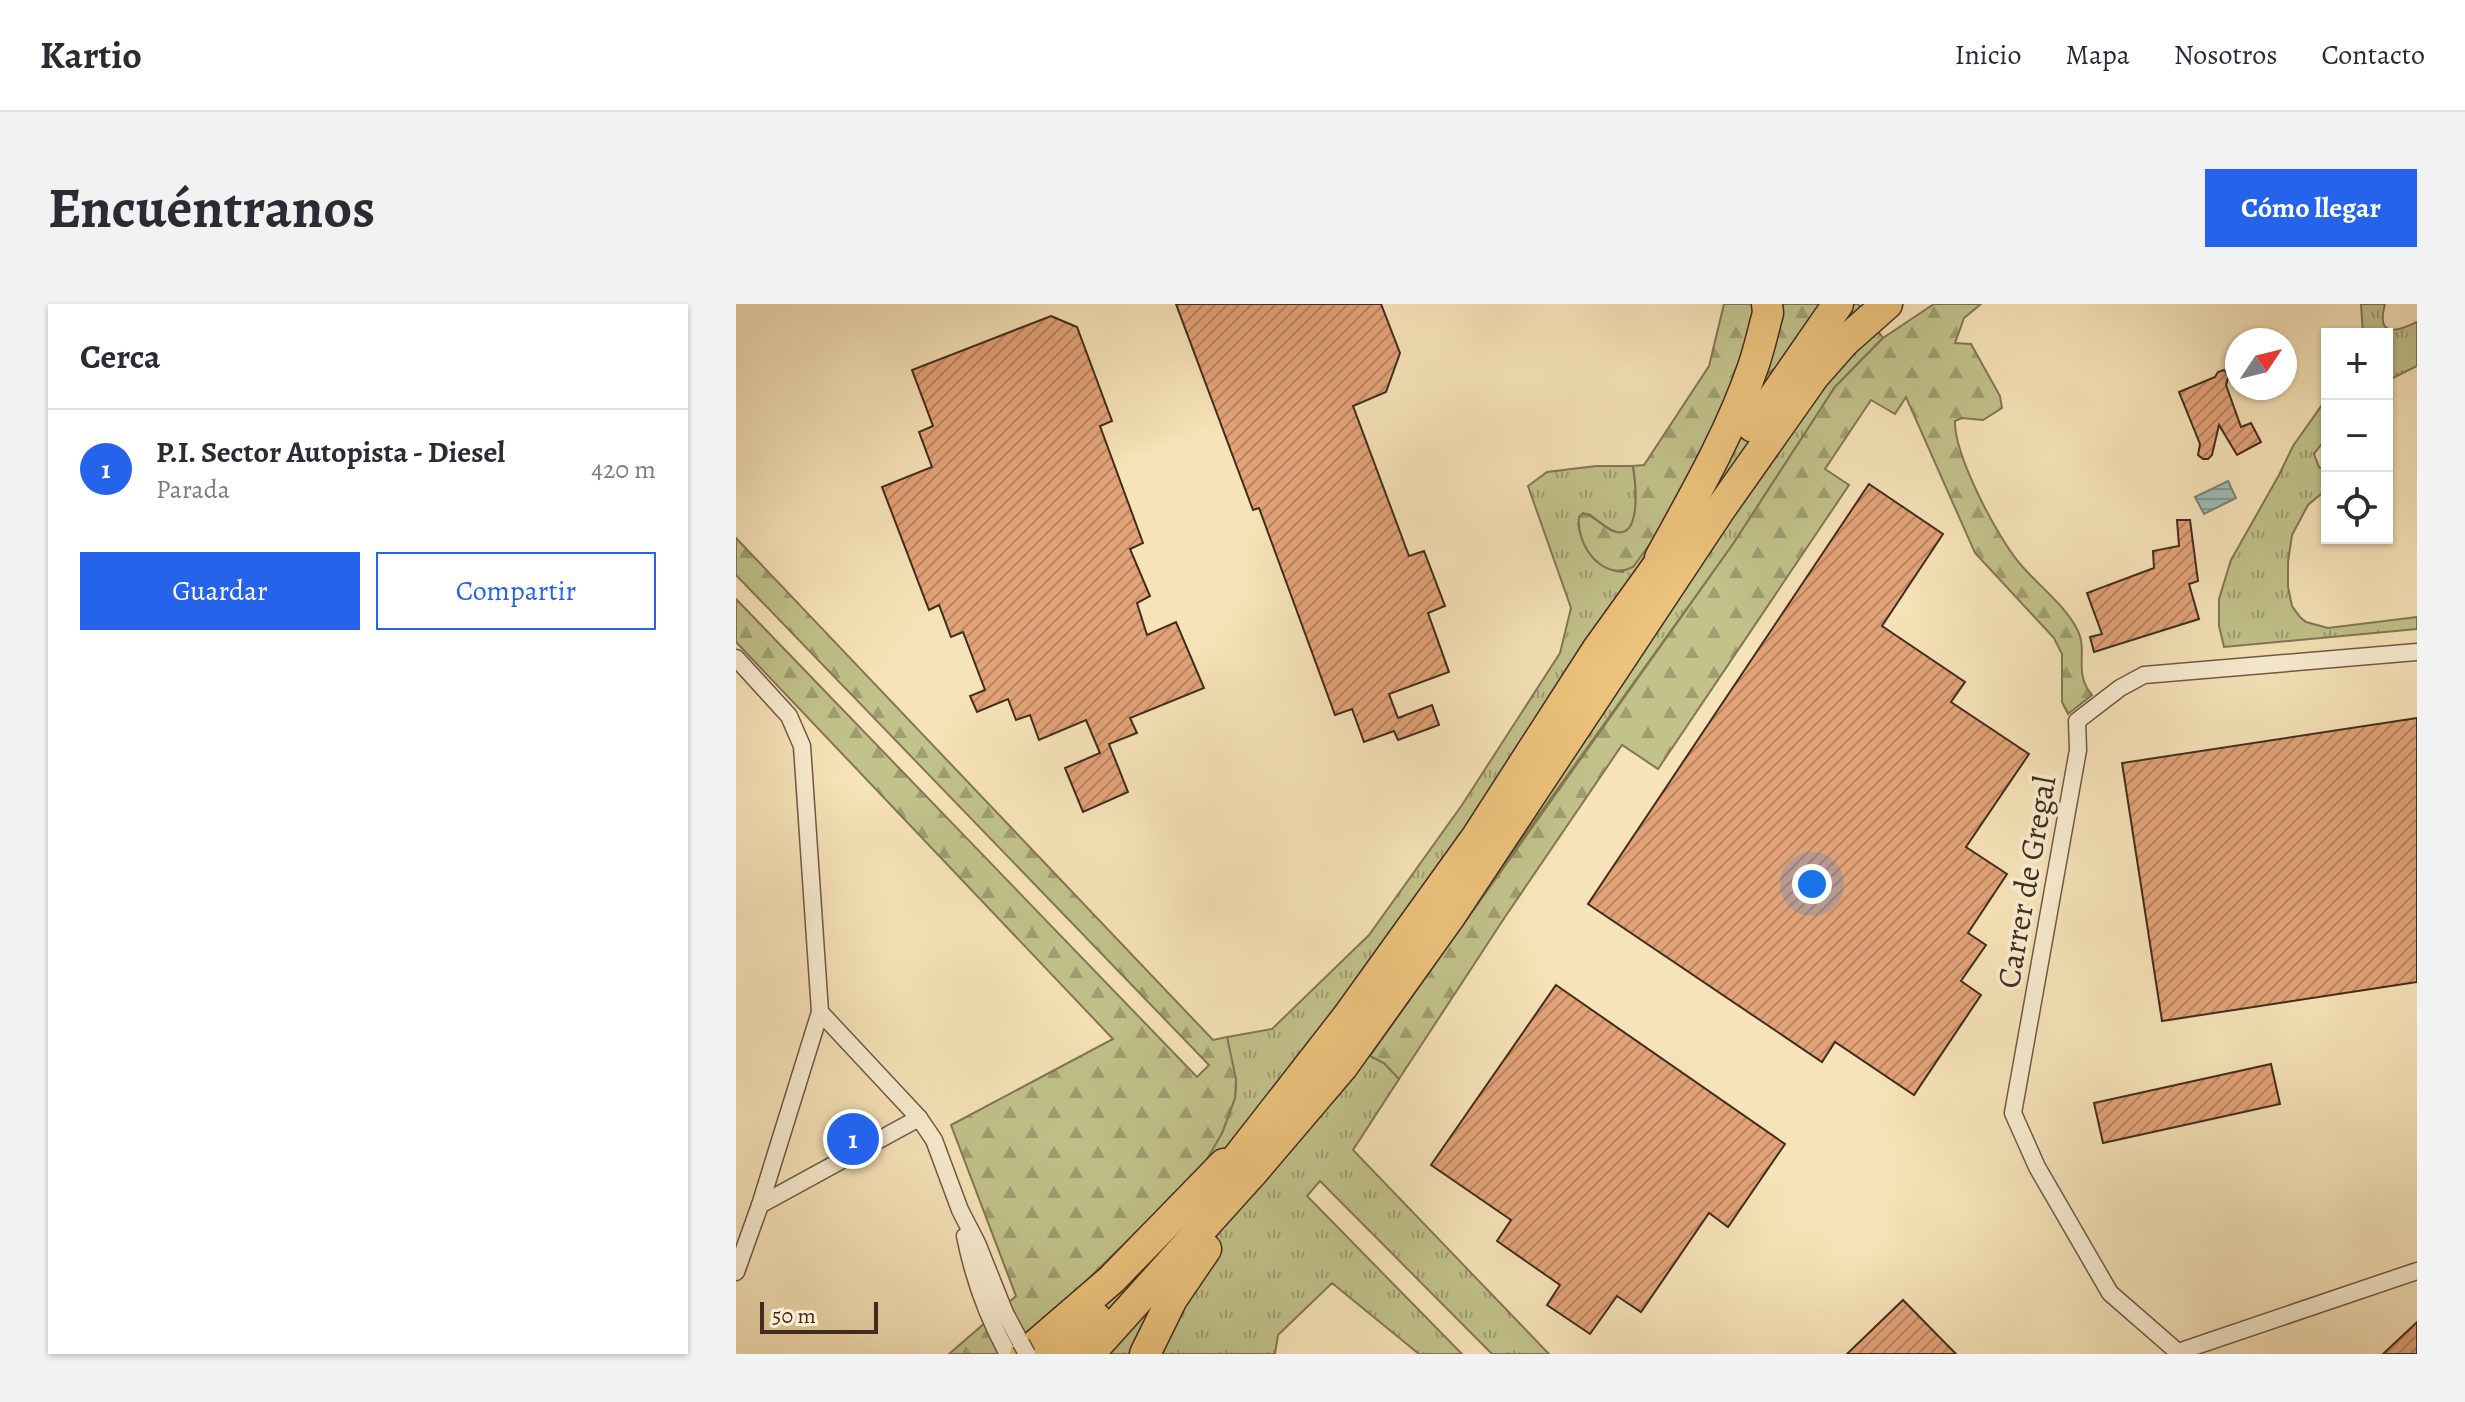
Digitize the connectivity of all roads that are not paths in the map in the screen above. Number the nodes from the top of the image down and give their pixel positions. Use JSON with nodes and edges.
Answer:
{"nodes":[{"id":1,"x":1767,"y":304,"type":"edge"},
{"id":2,"x":1838,"y":304,"type":"edge"},
{"id":3,"x":1887,"y":304,"type":"edge"},
{"id":4,"x":1653,"y":572,"type":"junction"},
{"id":5,"x":2417,"y":652,"type":"edge"},
{"id":6,"x":736,"y":658,"type":"edge"},
{"id":7,"x":820,"y":1012,"type":"junction"},
{"id":8,"x":1343,"y":1066,"type":"junction"},
{"id":9,"x":1269,"y":1116,"type":"junction"},
{"id":10,"x":919,"y":1118,"type":"junction"},
{"id":11,"x":760,"y":1205,"type":"junction"},
{"id":12,"x":960,"y":1210,"type":"junction"},
{"id":13,"x":2417,"y":1271,"type":"edge"},
{"id":14,"x":736,"y":1272,"type":"edge"},
{"id":15,"x":1020,"y":1351,"type":"edge"},
{"id":16,"x":2179,"y":1353,"type":"edge"},
{"id":17,"x":1062,"y":1354,"type":"edge"},
{"id":18,"x":1089,"y":1354,"type":"edge"},
{"id":19,"x":1145,"y":1354,"type":"edge"}],
"edges":[{"from":1,"to":4,"type":"highway"},
{"from":2,"to":4,"type":"highway"},
{"from":3,"to":8,"type":"highway"},
{"from":4,"to":9,"type":"highway"},
{"from":5,"to":16,"type":"street","name":"Carrer de Gregal"},
{"from":6,"to":7,"type":"street"},
{"from":7,"to":10,"type":"street"},
{"from":7,"to":11,"type":"street"},
{"from":8,"to":18,"type":"highway"},
{"from":8,"to":19,"type":"highway"},
{"from":9,"to":15,"type":"highway"},
{"from":9,"to":17,"type":"highway"},
{"from":10,"to":11,"type":"street"},
{"from":10,"to":12,"type":"street"},
{"from":11,"to":14,"type":"street"},
{"from":12,"to":15,"type":"street"},
{"from":12,"to":15,"type":"street"},
{"from":13,"to":16,"type":"street"}]}
